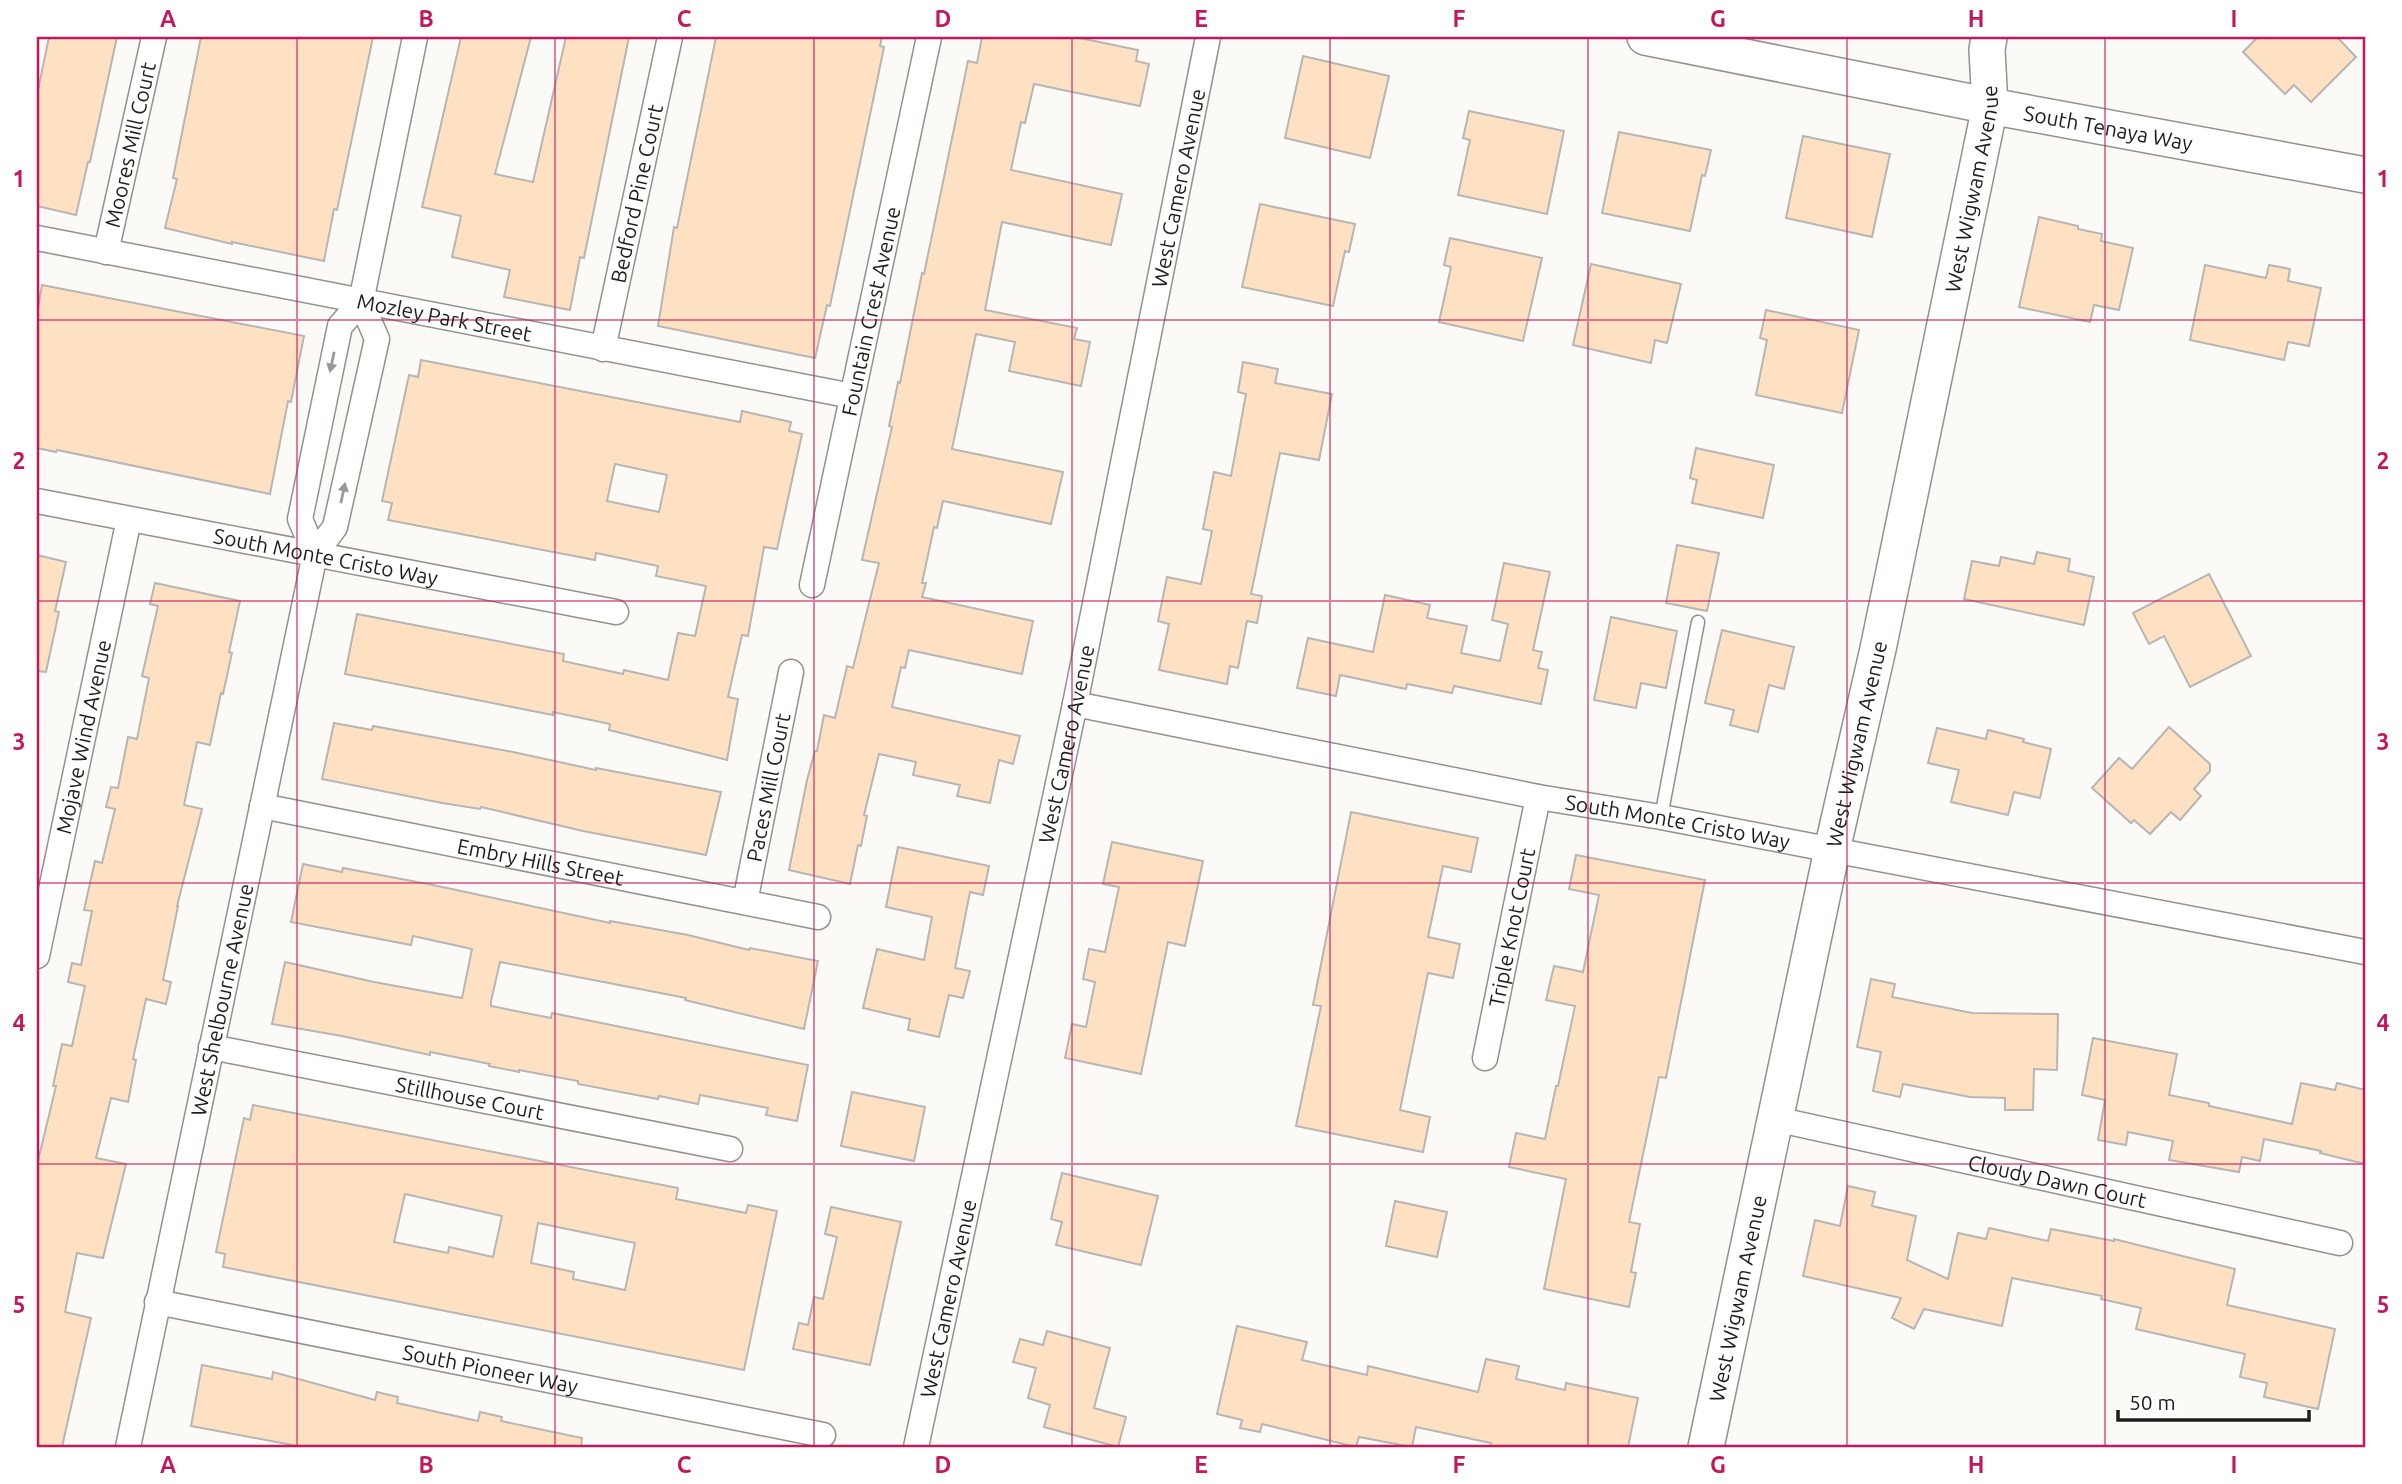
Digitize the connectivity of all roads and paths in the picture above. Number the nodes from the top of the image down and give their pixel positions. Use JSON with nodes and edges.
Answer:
{"nodes":[{"id":1,"x":154,"y":37,"type":"edge"},
{"id":2,"x":415,"y":37,"type":"edge"},
{"id":3,"x":670,"y":37,"type":"edge"},
{"id":4,"x":929,"y":37,"type":"edge"},
{"id":5,"x":1208,"y":37,"type":"edge"},
{"id":6,"x":1645,"y":37,"type":"edge"},
{"id":7,"x":1989,"y":37,"type":"edge"},
{"id":8,"x":1990,"y":106,"type":"junction"},
{"id":9,"x":2365,"y":174,"type":"edge"},
{"id":10,"x":37,"y":238,"type":"edge"},
{"id":11,"x":106,"y":252,"type":"junction"},
{"id":12,"x":360,"y":302,"type":"junction"},
{"id":13,"x":603,"y":349,"type":"junction"},
{"id":14,"x":852,"y":396,"type":"junction"},
{"id":15,"x":37,"y":500,"type":"edge"},
{"id":16,"x":129,"y":519,"type":"junction"},
{"id":17,"x":315,"y":554,"type":"junction"},
{"id":18,"x":812,"y":585,"type":"dead end"},
{"id":19,"x":617,"y":612,"type":"dead end"},
{"id":20,"x":1698,"y":622,"type":"dead end"},
{"id":21,"x":791,"y":672,"type":"dead end"},
{"id":22,"x":1075,"y":704,"type":"junction"},
{"id":23,"x":1538,"y":797,"type":"junction"},
{"id":24,"x":262,"y":806,"type":"junction"},
{"id":25,"x":1661,"y":817,"type":"junction"},
{"id":26,"x":1832,"y":850,"type":"junction"},
{"id":27,"x":745,"y":902,"type":"junction"},
{"id":28,"x":818,"y":917,"type":"dead end"},
{"id":29,"x":2365,"y":952,"type":"edge"},
{"id":30,"x":37,"y":956,"type":"edge"},
{"id":31,"x":211,"y":1047,"type":"junction"},
{"id":32,"x":1485,"y":1058,"type":"dead end"},
{"id":33,"x":1775,"y":1119,"type":"junction"},
{"id":34,"x":730,"y":1149,"type":"dead end"},
{"id":35,"x":2340,"y":1243,"type":"dead end"},
{"id":36,"x":157,"y":1302,"type":"junction"},
{"id":37,"x":823,"y":1435,"type":"dead end"},
{"id":38,"x":921,"y":1446,"type":"edge"},
{"id":39,"x":128,"y":1447,"type":"edge"},
{"id":40,"x":1706,"y":1447,"type":"edge"}],
"edges":[{"from":1,"to":11,"type":"street","name":"Moores Mill Court"},
{"from":2,"to":12,"type":"street"},
{"from":3,"to":13,"type":"street","name":"Bedford Pine Court"},
{"from":4,"to":14,"type":"street","name":"Fountain Crest Avenue"},
{"from":5,"to":22,"type":"street","name":"West Camero Avenue"},
{"from":6,"to":8,"type":"street","name":"South Tenaya Way"},
{"from":7,"to":8,"type":"street","name":"West Wigwam Avenue"},
{"from":8,"to":9,"type":"street","name":"South Tenaya Way"},
{"from":8,"to":26,"type":"street","name":"West Wigwam Avenue"},
{"from":10,"to":11,"type":"street","name":"Mozley Park Street"},
{"from":11,"to":12,"type":"street","name":"Mozley Park Street"},
{"from":12,"to":13,"type":"street","name":"Mozley Park Street"},
{"from":12,"to":17,"type":"street","one_way":true},
{"from":17,"to":12,"type":"street","name":"West Shelbourne Avenue","one_way":true},
{"from":13,"to":14,"type":"street","name":"Mozley Park Street"},
{"from":14,"to":18,"type":"street","name":"Fountain Crest Avenue"},
{"from":15,"to":16,"type":"street","name":"South Monte Cristo Way"},
{"from":16,"to":17,"type":"street","name":"South Monte Cristo Way"},
{"from":16,"to":30,"type":"street","name":"Mojave Wind Avenue"},
{"from":17,"to":19,"type":"street","name":"South Monte Cristo Way"},
{"from":17,"to":24,"type":"street","name":"West Shelbourne Avenue"},
{"from":20,"to":25,"type":"lane"},
{"from":21,"to":27,"type":"street","name":"Paces Mill Court"},
{"from":22,"to":23,"type":"street","name":"South Monte Cristo Way"},
{"from":22,"to":38,"type":"street","name":"West Camero Avenue"},
{"from":23,"to":25,"type":"street","name":"South Monte Cristo Way"},
{"from":23,"to":32,"type":"street","name":"Triple Knot Court"},
{"from":24,"to":27,"type":"street","name":"Embry Hills Street"},
{"from":24,"to":31,"type":"street","name":"West Shelbourne Avenue"},
{"from":25,"to":26,"type":"street","name":"South Monte Cristo Way"},
{"from":26,"to":29,"type":"street","name":"South Monte Cristo Way"},
{"from":26,"to":33,"type":"street","name":"West Wigwam Avenue"},
{"from":27,"to":28,"type":"street","name":"Embry Hills Street"},
{"from":31,"to":34,"type":"street","name":"Stillhouse Court"},
{"from":31,"to":36,"type":"street","name":"West Shelbourne Avenue"},
{"from":33,"to":35,"type":"street","name":"Cloudy Dawn Court"},
{"from":33,"to":40,"type":"street","name":"West Wigwam Avenue"},
{"from":36,"to":37,"type":"street","name":"South Pioneer Way"},
{"from":36,"to":39,"type":"street","name":"West Shelbourne Avenue"}]}
